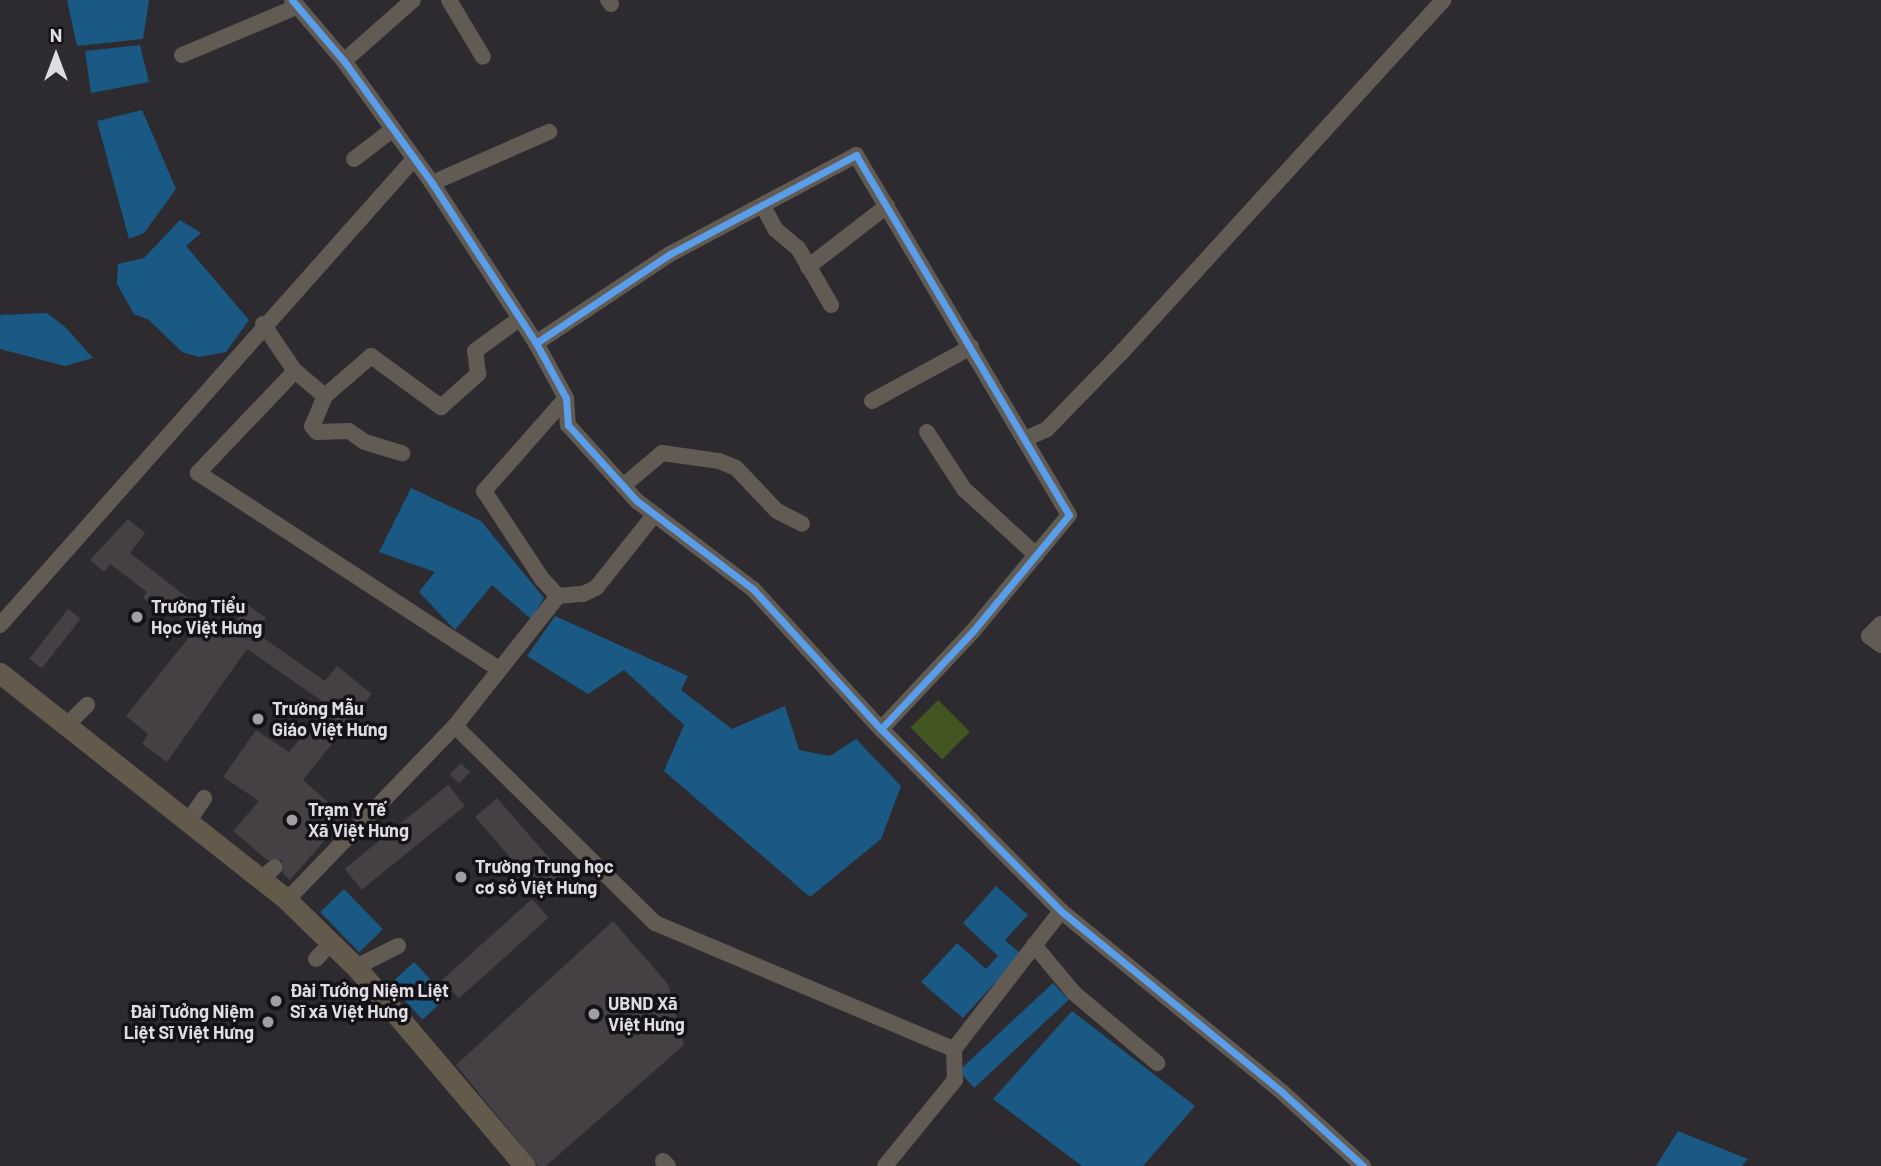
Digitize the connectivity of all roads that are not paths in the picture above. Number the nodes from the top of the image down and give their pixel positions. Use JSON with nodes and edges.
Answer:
{"nodes":[{"id":1,"x":413,"y":0,"type":"edge"},
{"id":2,"x":449,"y":0,"type":"edge"},
{"id":3,"x":1443,"y":0,"type":"edge"},
{"id":4,"x":294,"y":3,"type":"edge"},
{"id":5,"x":182,"y":55,"type":"dead end"},
{"id":6,"x":484,"y":57,"type":"dead end"},
{"id":7,"x":345,"y":61,"type":"junction"},
{"id":8,"x":392,"y":130,"type":"junction"},
{"id":9,"x":549,"y":132,"type":"dead end"},
{"id":10,"x":354,"y":159,"type":"dead end"},
{"id":11,"x":413,"y":160,"type":"junction"},
{"id":12,"x":432,"y":183,"type":"junction"},
{"id":13,"x":763,"y":206,"type":"junction"},
{"id":14,"x":887,"y":206,"type":"junction"},
{"id":15,"x":807,"y":267,"type":"junction"},
{"id":16,"x":831,"y":305,"type":"dead end"},
{"id":17,"x":519,"y":319,"type":"junction"},
{"id":18,"x":263,"y":324,"type":"junction"},
{"id":19,"x":536,"y":343,"type":"junction"},
{"id":20,"x":971,"y":347,"type":"junction"},
{"id":21,"x":295,"y":371,"type":"junction"},
{"id":22,"x":325,"y":396,"type":"junction"},
{"id":23,"x":566,"y":398,"type":"junction"},
{"id":24,"x":872,"y":401,"type":"dead end"},
{"id":25,"x":927,"y":432,"type":"dead end"},
{"id":26,"x":1025,"y":439,"type":"junction"},
{"id":27,"x":402,"y":453,"type":"dead end"},
{"id":28,"x":623,"y":486,"type":"junction"},
{"id":29,"x":654,"y":515,"type":"junction"},
{"id":30,"x":802,"y":524,"type":"dead end"},
{"id":31,"x":1037,"y":555,"type":"junction"},
{"id":32,"x":558,"y":596,"type":"junction"},
{"id":33,"x":1881,"y":624,"type":"edge"},
{"id":34,"x":0,"y":625,"type":"edge"},
{"id":35,"x":1881,"y":645,"type":"edge"},
{"id":36,"x":499,"y":669,"type":"junction"},
{"id":37,"x":0,"y":673,"type":"edge"},
{"id":38,"x":87,"y":705,"type":"dead end"},
{"id":39,"x":66,"y":726,"type":"junction"},
{"id":40,"x":455,"y":726,"type":"junction"},
{"id":41,"x":881,"y":729,"type":"junction"},
{"id":42,"x":204,"y":798,"type":"dead end"},
{"id":43,"x":188,"y":822,"type":"junction"},
{"id":44,"x":287,"y":900,"type":"junction"},
{"id":45,"x":1061,"y":911,"type":"junction"},
{"id":46,"x":331,"y":943,"type":"junction"},
{"id":47,"x":1034,"y":945,"type":"junction"},
{"id":48,"x":398,"y":946,"type":"dead end"},
{"id":49,"x":316,"y":959,"type":"dead end"},
{"id":50,"x":356,"y":967,"type":"junction"},
{"id":51,"x":954,"y":1049,"type":"junction"},
{"id":52,"x":1157,"y":1063,"type":"dead end"},
{"id":53,"x":531,"y":1165,"type":"edge"},
{"id":54,"x":885,"y":1166,"type":"edge"},
{"id":55,"x":1363,"y":1166,"type":"edge"}],
"edges":[{"from":1,"to":7,"type":"street"},
{"from":2,"to":6,"type":"street"},
{"from":3,"to":26,"type":"street"},
{"from":4,"to":5,"type":"street"},
{"from":4,"to":7,"type":"street"},
{"from":7,"to":8,"type":"street"},
{"from":8,"to":10,"type":"street"},
{"from":8,"to":11,"type":"street"},
{"from":9,"to":12,"type":"street"},
{"from":11,"to":12,"type":"street"},
{"from":11,"to":18,"type":"street"},
{"from":12,"to":17,"type":"street"},
{"from":13,"to":14,"type":"street"},
{"from":13,"to":15,"type":"street"},
{"from":13,"to":19,"type":"street"},
{"from":14,"to":15,"type":"street"},
{"from":14,"to":20,"type":"street"},
{"from":15,"to":16,"type":"street"},
{"from":17,"to":19,"type":"street"},
{"from":17,"to":22,"type":"street"},
{"from":18,"to":21,"type":"street"},
{"from":18,"to":34,"type":"street"},
{"from":19,"to":23,"type":"street"},
{"from":20,"to":24,"type":"street"},
{"from":20,"to":26,"type":"street"},
{"from":21,"to":22,"type":"street"},
{"from":21,"to":36,"type":"street"},
{"from":22,"to":27,"type":"street"},
{"from":23,"to":28,"type":"street"},
{"from":23,"to":32,"type":"street"},
{"from":25,"to":31,"type":"street"},
{"from":26,"to":31,"type":"street"},
{"from":28,"to":29,"type":"street"},
{"from":28,"to":30,"type":"street"},
{"from":29,"to":32,"type":"street"},
{"from":29,"to":41,"type":"street"},
{"from":31,"to":41,"type":"street"},
{"from":32,"to":36,"type":"street"},
{"from":33,"to":35,"type":"street"},
{"from":36,"to":40,"type":"street"},
{"from":37,"to":39,"type":"main road"},
{"from":38,"to":39,"type":"street"},
{"from":39,"to":43,"type":"main road"},
{"from":40,"to":44,"type":"street"},
{"from":40,"to":51,"type":"street"},
{"from":41,"to":45,"type":"street"},
{"from":42,"to":43,"type":"street"},
{"from":43,"to":44,"type":"main road"},
{"from":44,"to":46,"type":"main road"},
{"from":45,"to":47,"type":"street"},
{"from":45,"to":55,"type":"street"},
{"from":46,"to":49,"type":"street"},
{"from":46,"to":50,"type":"main road"},
{"from":47,"to":51,"type":"street"},
{"from":47,"to":52,"type":"street"},
{"from":48,"to":50,"type":"street"},
{"from":50,"to":53,"type":"main road"},
{"from":51,"to":54,"type":"street"}]}
